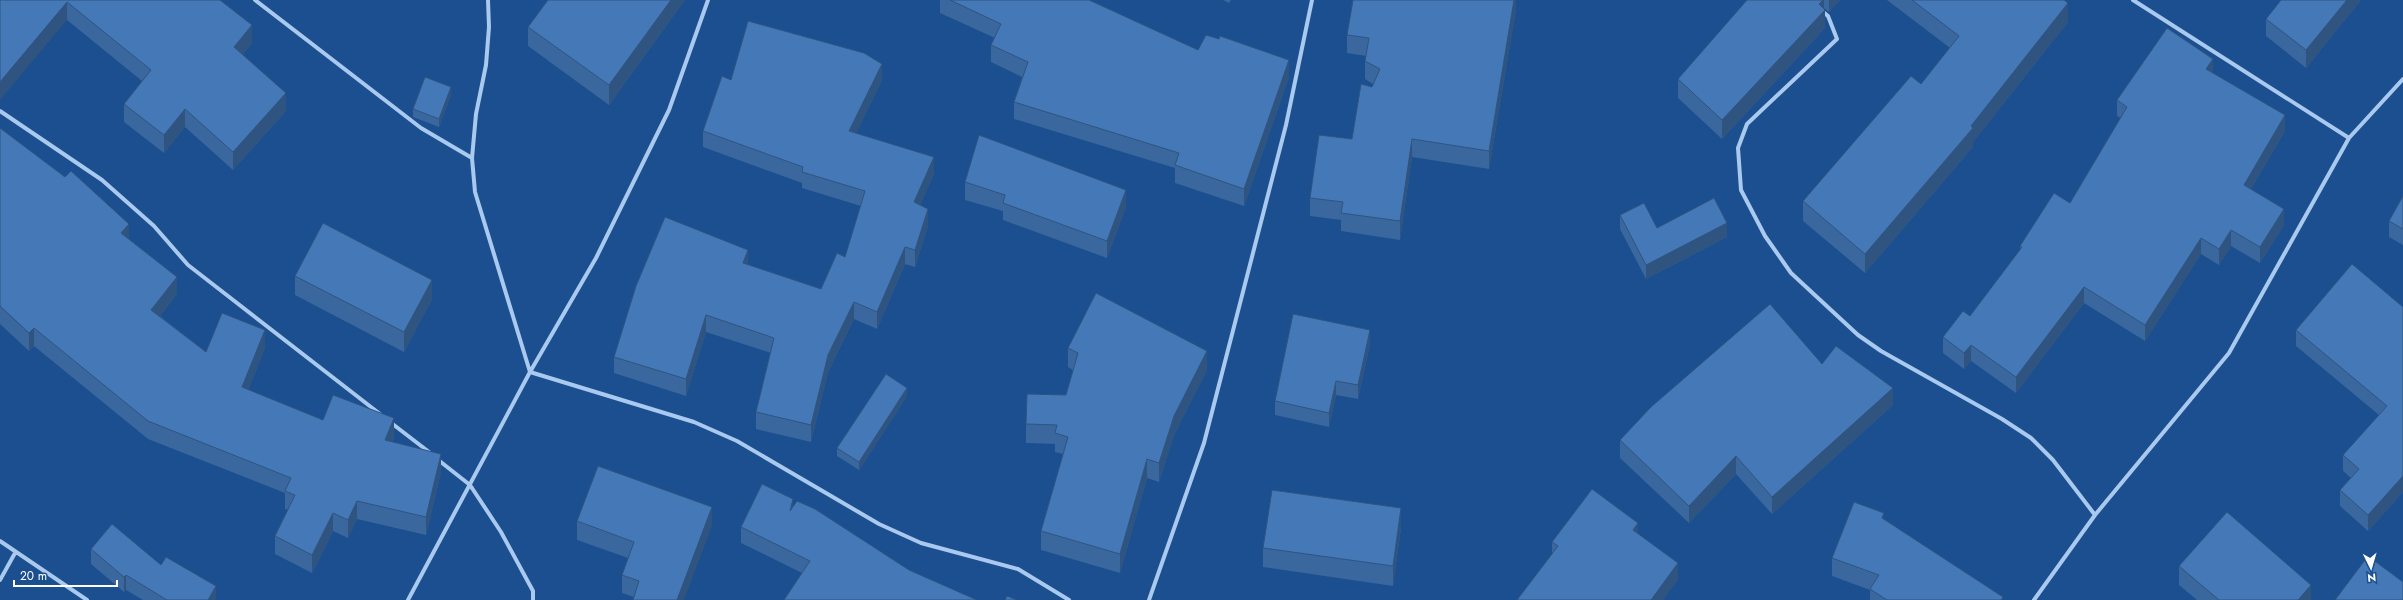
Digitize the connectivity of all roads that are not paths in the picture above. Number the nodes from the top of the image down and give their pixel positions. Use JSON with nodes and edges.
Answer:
{"nodes":[{"id":1,"x":255,"y":0,"type":"edge"},
{"id":2,"x":488,"y":0,"type":"edge"},
{"id":3,"x":708,"y":0,"type":"edge"},
{"id":4,"x":1312,"y":0,"type":"edge"},
{"id":5,"x":2133,"y":0,"type":"edge"},
{"id":6,"x":1818,"y":8,"type":"edge"},
{"id":7,"x":2403,"y":79,"type":"edge"},
{"id":8,"x":0,"y":111,"type":"edge"},
{"id":9,"x":2349,"y":138,"type":"junction"},
{"id":10,"x":472,"y":158,"type":"junction"},
{"id":11,"x":530,"y":372,"type":"junction"},
{"id":12,"x":470,"y":485,"type":"junction"},
{"id":13,"x":2095,"y":515,"type":"junction"},
{"id":14,"x":0,"y":541,"type":"edge"},
{"id":15,"x":15,"y":553,"type":"junction"},
{"id":16,"x":0,"y":580,"type":"edge"},
{"id":17,"x":87,"y":600,"type":"edge"},
{"id":18,"x":408,"y":600,"type":"edge"},
{"id":19,"x":534,"y":600,"type":"edge"},
{"id":20,"x":1068,"y":600,"type":"edge"},
{"id":21,"x":1149,"y":600,"type":"edge"},
{"id":22,"x":2034,"y":600,"type":"edge"}],
"edges":[{"from":1,"to":10,"type":"street"},
{"from":2,"to":10,"type":"street"},
{"from":3,"to":11,"type":"street"},
{"from":4,"to":21,"type":"street"},
{"from":5,"to":9,"type":"street"},
{"from":6,"to":13,"type":"street"},
{"from":7,"to":9,"type":"street"},
{"from":8,"to":12,"type":"street"},
{"from":9,"to":13,"type":"street"},
{"from":10,"to":11,"type":"street"},
{"from":11,"to":12,"type":"street"},
{"from":11,"to":20,"type":"street"},
{"from":12,"to":18,"type":"street"},
{"from":12,"to":19,"type":"street"},
{"from":13,"to":22,"type":"street"},
{"from":14,"to":15,"type":"street"},
{"from":15,"to":16,"type":"street"},
{"from":15,"to":17,"type":"street"}]}
